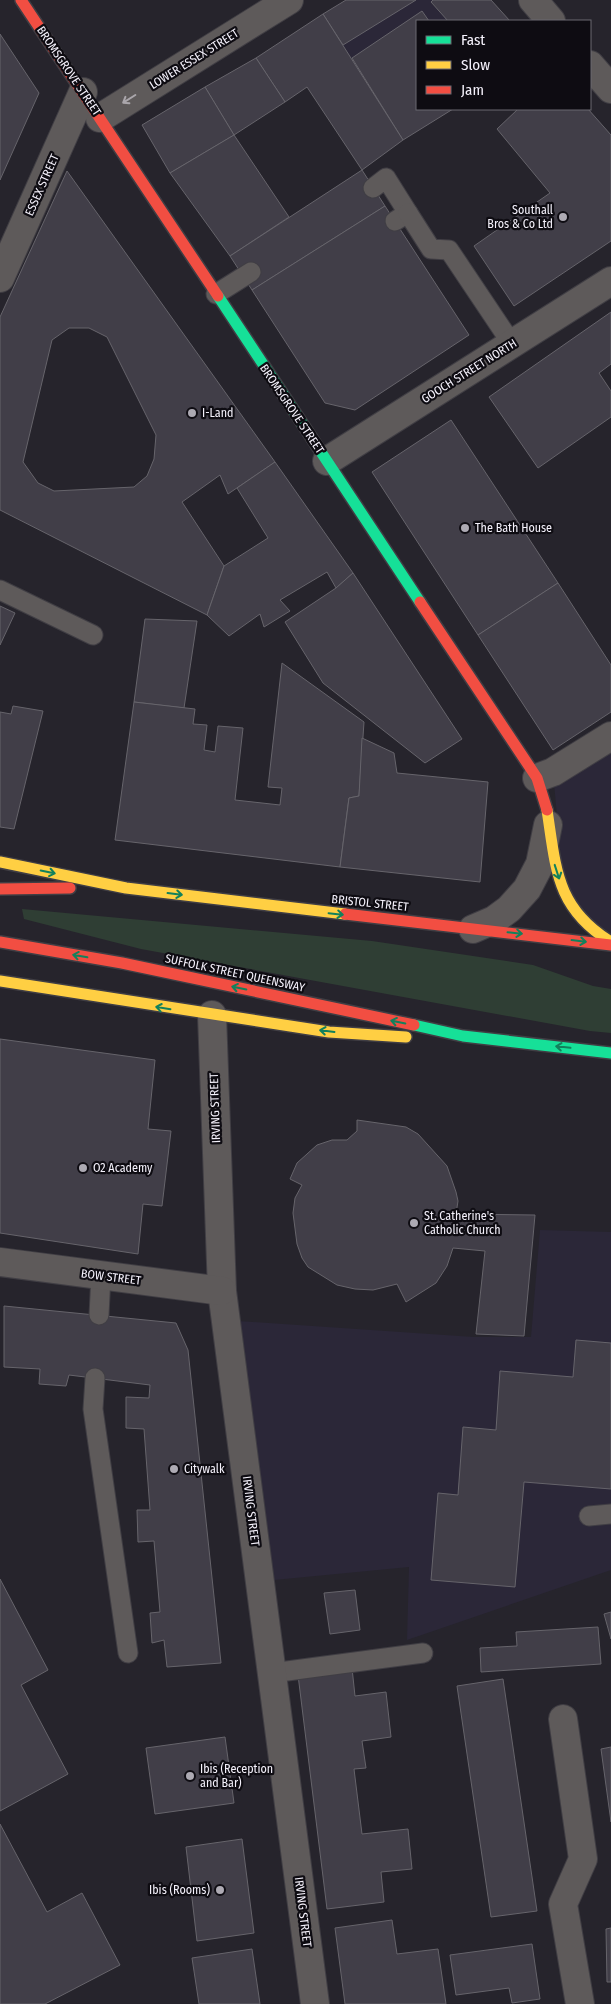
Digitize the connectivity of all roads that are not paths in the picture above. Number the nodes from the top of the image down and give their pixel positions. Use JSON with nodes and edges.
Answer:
{"nodes":[{"id":1,"x":22,"y":0,"type":"edge"},
{"id":2,"x":290,"y":0,"type":"edge"},
{"id":3,"x":533,"y":0,"type":"edge"},
{"id":4,"x":551,"y":20,"type":"edge"},
{"id":5,"x":591,"y":66,"type":"edge"},
{"id":6,"x":611,"y":89,"type":"edge"},
{"id":7,"x":83,"y":92,"type":"junction"},
{"id":8,"x":100,"y":118,"type":"junction"},
{"id":9,"x":374,"y":188,"type":"dead end"},
{"id":10,"x":251,"y":272,"type":"dead end"},
{"id":11,"x":0,"y":278,"type":"edge"},
{"id":12,"x":611,"y":281,"type":"edge"},
{"id":13,"x":216,"y":294,"type":"junction"},
{"id":14,"x":512,"y":344,"type":"junction"},
{"id":15,"x":327,"y":461,"type":"junction"},
{"id":16,"x":0,"y":590,"type":"edge"},
{"id":17,"x":92,"y":634,"type":"dead end"},
{"id":18,"x":611,"y":736,"type":"edge"},
{"id":19,"x":537,"y":778,"type":"junction"},
{"id":20,"x":548,"y":825,"type":"junction"},
{"id":21,"x":0,"y":862,"type":"edge"},
{"id":22,"x":126,"y":888,"type":"junction"},
{"id":23,"x":0,"y":889,"type":"edge"},
{"id":24,"x":473,"y":929,"type":"junction"},
{"id":25,"x":0,"y":942,"type":"edge"},
{"id":26,"x":611,"y":943,"type":"edge"},
{"id":27,"x":0,"y":981,"type":"edge"},
{"id":28,"x":212,"y":1015,"type":"junction"},
{"id":29,"x":463,"y":1036,"type":"junction"},
{"id":30,"x":611,"y":1053,"type":"edge"},
{"id":31,"x":0,"y":1262,"type":"edge"},
{"id":32,"x":102,"y":1275,"type":"junction"},
{"id":33,"x":222,"y":1291,"type":"junction"},
{"id":34,"x":99,"y":1315,"type":"dead end"},
{"id":35,"x":95,"y":1378,"type":"dead end"},
{"id":36,"x":611,"y":1514,"type":"edge"},
{"id":37,"x":589,"y":1516,"type":"dead end"},
{"id":38,"x":128,"y":1653,"type":"dead end"},
{"id":39,"x":423,"y":1653,"type":"dead end"},
{"id":40,"x":272,"y":1673,"type":"junction"},
{"id":41,"x":563,"y":1719,"type":"dead end"},
{"id":42,"x":315,"y":2004,"type":"edge"},
{"id":43,"x":580,"y":2004,"type":"edge"}],
"edges":[{"from":1,"to":7,"type":"main road","name":"BROMSGROVE STREET"},
{"from":2,"to":8,"type":"street","name":"LOWER ESSEX STREET","one_way":true},
{"from":3,"to":4,"type":"street"},
{"from":5,"to":6,"type":"street"},
{"from":7,"to":8,"type":"main road","name":"BROMSGROVE STREET"},
{"from":7,"to":11,"type":"street","name":"ESSEX STREET"},
{"from":8,"to":13,"type":"main road","name":"BROMSGROVE STREET"},
{"from":9,"to":14,"type":"lane"},
{"from":10,"to":13,"type":"lane"},
{"from":12,"to":14,"type":"street","name":"GOOCH STREET NORTH"},
{"from":13,"to":15,"type":"main road","name":"BROMSGROVE STREET"},
{"from":14,"to":15,"type":"street","name":"GOOCH STREET NORTH"},
{"from":15,"to":19,"type":"main road","name":"BROMSGROVE STREET"},
{"from":16,"to":17,"type":"lane"},
{"from":18,"to":19,"type":"street"},
{"from":19,"to":20,"type":"main road","name":"BROMSGROVE STREET"},
{"from":20,"to":24,"type":"street","name":"BROMSGROVE STREET"},
{"from":20,"to":26,"type":"main road","name":"BROMSGROVE STREET","one_way":true},
{"from":21,"to":22,"type":"main road","one_way":true},
{"from":22,"to":23,"type":"main road"},
{"from":22,"to":24,"type":"main road","name":"BRISTOL STREET","one_way":true},
{"from":24,"to":26,"type":"main road","name":"BRISTOL STREET","one_way":true},
{"from":29,"to":25,"type":"main road","name":"SUFFOLK STREET QUEENSWAY","one_way":true},
{"from":28,"to":27,"type":"main road","one_way":true},
{"from":29,"to":28,"type":"main road","one_way":true},
{"from":28,"to":33,"type":"street","name":"IRVING STREET"},
{"from":30,"to":29,"type":"main road","one_way":true},
{"from":31,"to":32,"type":"street","name":"BOW STREET"},
{"from":32,"to":33,"type":"street","name":"BOW STREET"},
{"from":32,"to":34,"type":"lane"},
{"from":33,"to":40,"type":"street","name":"IRVING STREET"},
{"from":35,"to":38,"type":"lane"},
{"from":36,"to":37,"type":"lane"},
{"from":39,"to":40,"type":"lane"},
{"from":40,"to":42,"type":"street","name":"IRVING STREET"},
{"from":41,"to":43,"type":"street"}]}
